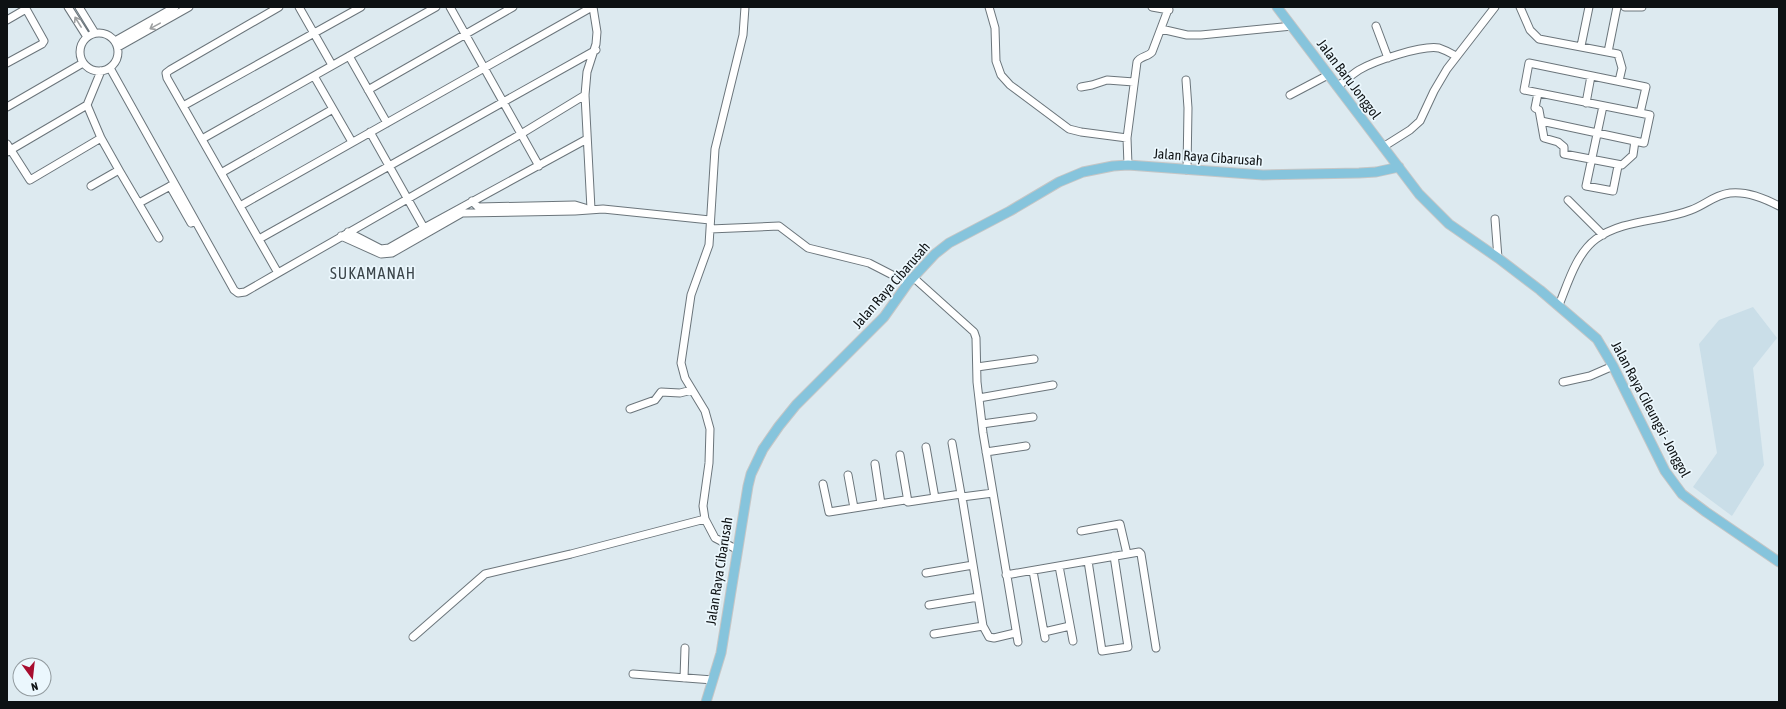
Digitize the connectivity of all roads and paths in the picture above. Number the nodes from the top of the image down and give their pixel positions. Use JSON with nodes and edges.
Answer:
{"nodes":[{"id":1,"x":68,"y":7,"type":"edge"},
{"id":2,"x":79,"y":7,"type":"edge"},
{"id":3,"x":175,"y":7,"type":"edge"},
{"id":4,"x":189,"y":7,"type":"edge"},
{"id":5,"x":279,"y":7,"type":"edge"},
{"id":6,"x":299,"y":7,"type":"edge"},
{"id":7,"x":361,"y":7,"type":"edge"},
{"id":8,"x":436,"y":7,"type":"edge"},
{"id":9,"x":450,"y":7,"type":"edge"},
{"id":10,"x":513,"y":7,"type":"edge"},
{"id":11,"x":592,"y":7,"type":"edge"},
{"id":12,"x":745,"y":7,"type":"edge"},
{"id":13,"x":988,"y":7,"type":"edge"},
{"id":14,"x":1152,"y":7,"type":"edge"},
{"id":15,"x":1277,"y":7,"type":"edge"},
{"id":16,"x":1495,"y":7,"type":"edge"},
{"id":17,"x":1520,"y":7,"type":"edge"},
{"id":18,"x":1589,"y":7,"type":"edge"},
{"id":19,"x":1617,"y":7,"type":"edge"},
{"id":20,"x":1625,"y":7,"type":"edge"},
{"id":21,"x":1642,"y":7,"type":"edge"},
{"id":22,"x":25,"y":8,"type":"edge"},
{"id":23,"x":1169,"y":9,"type":"edge"},
{"id":24,"x":7,"y":20,"type":"edge"},
{"id":25,"x":1292,"y":26,"type":"junction"},
{"id":26,"x":1376,"y":26,"type":"dead end"},
{"id":27,"x":1161,"y":29,"type":"junction"},
{"id":28,"x":95,"y":33,"type":"junction"},
{"id":29,"x":314,"y":33,"type":"junction"},
{"id":30,"x":465,"y":34,"type":"junction"},
{"id":31,"x":87,"y":37,"type":"junction"},
{"id":32,"x":117,"y":44,"type":"junction"},
{"id":33,"x":1581,"y":46,"type":"junction"},
{"id":34,"x":596,"y":50,"type":"junction"},
{"id":35,"x":1608,"y":52,"type":"junction"},
{"id":36,"x":349,"y":56,"type":"junction"},
{"id":37,"x":1456,"y":56,"type":"junction"},
{"id":38,"x":1388,"y":58,"type":"junction"},
{"id":39,"x":7,"y":63,"type":"edge"},
{"id":40,"x":83,"y":63,"type":"junction"},
{"id":41,"x":332,"y":65,"type":"junction"},
{"id":42,"x":110,"y":68,"type":"junction"},
{"id":43,"x":484,"y":68,"type":"junction"},
{"id":44,"x":101,"y":71,"type":"junction"},
{"id":45,"x":1328,"y":75,"type":"junction"},
{"id":46,"x":314,"y":76,"type":"junction"},
{"id":47,"x":1591,"y":76,"type":"junction"},
{"id":48,"x":1186,"y":80,"type":"dead end"},
{"id":49,"x":1620,"y":81,"type":"junction"},
{"id":50,"x":1134,"y":82,"type":"junction"},
{"id":51,"x":1081,"y":87,"type":"dead end"},
{"id":52,"x":1337,"y":88,"type":"junction"},
{"id":53,"x":368,"y":90,"type":"junction"},
{"id":54,"x":1538,"y":93,"type":"junction"},
{"id":55,"x":585,"y":95,"type":"junction"},
{"id":56,"x":1290,"y":95,"type":"dead end"},
{"id":57,"x":503,"y":101,"type":"junction"},
{"id":58,"x":1586,"y":103,"type":"junction"},
{"id":59,"x":87,"y":105,"type":"junction"},
{"id":60,"x":183,"y":106,"type":"junction"},
{"id":61,"x":1603,"y":106,"type":"junction"},
{"id":62,"x":7,"y":107,"type":"edge"},
{"id":63,"x":333,"y":109,"type":"junction"},
{"id":64,"x":1640,"y":113,"type":"junction"},
{"id":65,"x":1541,"y":121,"type":"junction"},
{"id":66,"x":387,"y":123,"type":"junction"},
{"id":67,"x":370,"y":132,"type":"junction"},
{"id":68,"x":1597,"y":133,"type":"junction"},
{"id":69,"x":521,"y":134,"type":"junction"},
{"id":70,"x":101,"y":138,"type":"junction"},
{"id":71,"x":1127,"y":138,"type":"junction"},
{"id":72,"x":202,"y":139,"type":"junction"},
{"id":73,"x":587,"y":139,"type":"junction"},
{"id":74,"x":1635,"y":141,"type":"junction"},
{"id":75,"x":352,"y":142,"type":"junction"},
{"id":76,"x":1383,"y":147,"type":"junction"},
{"id":77,"x":8,"y":149,"type":"edge"},
{"id":78,"x":1592,"y":160,"type":"junction"},
{"id":79,"x":1128,"y":165,"type":"junction"},
{"id":80,"x":389,"y":166,"type":"junction"},
{"id":81,"x":539,"y":166,"type":"junction"},
{"id":82,"x":1618,"y":166,"type":"junction"},
{"id":83,"x":1399,"y":167,"type":"junction"},
{"id":84,"x":119,"y":170,"type":"junction"},
{"id":85,"x":1187,"y":170,"type":"junction"},
{"id":86,"x":221,"y":173,"type":"junction"},
{"id":87,"x":172,"y":185,"type":"junction"},
{"id":88,"x":91,"y":186,"type":"dead end"},
{"id":89,"x":408,"y":199,"type":"junction"},
{"id":90,"x":1568,"y":200,"type":"dead end"},
{"id":91,"x":472,"y":201,"type":"junction"},
{"id":92,"x":139,"y":203,"type":"junction"},
{"id":93,"x":240,"y":206,"type":"junction"},
{"id":94,"x":1779,"y":206,"type":"edge"},
{"id":95,"x":591,"y":209,"type":"junction"},
{"id":96,"x":1495,"y":219,"type":"dead end"},
{"id":97,"x":710,"y":220,"type":"junction"},
{"id":98,"x":191,"y":223,"type":"dead end"},
{"id":99,"x":424,"y":228,"type":"junction"},
{"id":100,"x":710,"y":229,"type":"junction"},
{"id":101,"x":348,"y":232,"type":"junction"},
{"id":102,"x":1603,"y":235,"type":"junction"},
{"id":103,"x":341,"y":236,"type":"junction"},
{"id":104,"x":158,"y":238,"type":"dead end"},
{"id":105,"x":259,"y":239,"type":"junction"},
{"id":106,"x":1498,"y":258,"type":"junction"},
{"id":107,"x":278,"y":273,"type":"junction"},
{"id":108,"x":911,"y":280,"type":"junction"},
{"id":109,"x":1558,"y":305,"type":"junction"},
{"id":110,"x":1034,"y":358,"type":"dead end"},
{"id":111,"x":1613,"y":366,"type":"junction"},
{"id":112,"x":977,"y":367,"type":"junction"},
{"id":113,"x":1563,"y":382,"type":"dead end"},
{"id":114,"x":1053,"y":385,"type":"dead end"},
{"id":115,"x":692,"y":390,"type":"junction"},
{"id":116,"x":979,"y":398,"type":"junction"},
{"id":117,"x":630,"y":409,"type":"dead end"},
{"id":118,"x":1033,"y":417,"type":"dead end"},
{"id":119,"x":982,"y":424,"type":"junction"},
{"id":120,"x":952,"y":443,"type":"dead end"},
{"id":121,"x":1026,"y":446,"type":"dead end"},
{"id":122,"x":926,"y":447,"type":"dead end"},
{"id":123,"x":986,"y":452,"type":"junction"},
{"id":124,"x":900,"y":455,"type":"dead end"},
{"id":125,"x":875,"y":464,"type":"dead end"},
{"id":126,"x":848,"y":475,"type":"dead end"},
{"id":127,"x":823,"y":484,"type":"dead end"},
{"id":128,"x":993,"y":493,"type":"junction"},
{"id":129,"x":961,"y":495,"type":"junction"},
{"id":130,"x":935,"y":498,"type":"junction"},
{"id":131,"x":908,"y":502,"type":"junction"},
{"id":132,"x":881,"y":504,"type":"junction"},
{"id":133,"x":854,"y":508,"type":"junction"},
{"id":134,"x":705,"y":519,"type":"junction"},
{"id":135,"x":1081,"y":531,"type":"dead end"},
{"id":136,"x":738,"y":550,"type":"junction"},
{"id":137,"x":1127,"y":554,"type":"junction"},
{"id":138,"x":1114,"y":556,"type":"junction"},
{"id":139,"x":1088,"y":561,"type":"junction"},
{"id":140,"x":1779,"y":562,"type":"edge"},
{"id":141,"x":973,"y":565,"type":"junction"},
{"id":142,"x":1059,"y":566,"type":"junction"},
{"id":143,"x":1033,"y":570,"type":"junction"},
{"id":144,"x":926,"y":573,"type":"dead end"},
{"id":145,"x":1006,"y":575,"type":"junction"},
{"id":146,"x":978,"y":597,"type":"junction"},
{"id":147,"x":929,"y":605,"type":"dead end"},
{"id":148,"x":983,"y":626,"type":"junction"},
{"id":149,"x":1070,"y":626,"type":"junction"},
{"id":150,"x":1015,"y":633,"type":"junction"},
{"id":151,"x":934,"y":634,"type":"dead end"},
{"id":152,"x":413,"y":637,"type":"dead end"},
{"id":153,"x":1073,"y":641,"type":"dead end"},
{"id":154,"x":1018,"y":642,"type":"dead end"},
{"id":155,"x":685,"y":648,"type":"dead end"},
{"id":156,"x":1156,"y":648,"type":"dead end"},
{"id":157,"x":633,"y":674,"type":"dead end"},
{"id":158,"x":684,"y":678,"type":"junction"},
{"id":159,"x":713,"y":680,"type":"junction"},
{"id":160,"x":706,"y":702,"type":"edge"}],
"edges":[{"from":31,"to":1,"type":"street","one_way":true},
{"from":2,"to":28,"type":"street"},
{"from":3,"to":32,"type":"street"},
{"from":4,"to":32,"type":"street","one_way":true},
{"from":5,"to":60,"type":"street"},
{"from":6,"to":29,"type":"street"},
{"from":7,"to":29,"type":"street"},
{"from":8,"to":36,"type":"street"},
{"from":9,"to":30,"type":"street"},
{"from":10,"to":30,"type":"street"},
{"from":11,"to":34,"type":"street"},
{"from":11,"to":43,"type":"street"},
{"from":12,"to":97,"type":"street"},
{"from":13,"to":71,"type":"street"},
{"from":14,"to":23,"type":"street"},
{"from":15,"to":25,"type":"main road","name":"Jalan Baru Jonggol"},
{"from":16,"to":37,"type":"street"},
{"from":17,"to":33,"type":"street"},
{"from":18,"to":33,"type":"street"},
{"from":19,"to":35,"type":"street"},
{"from":20,"to":21,"type":"street"},
{"from":22,"to":24,"type":"street"},
{"from":22,"to":39,"type":"street"},
{"from":23,"to":27,"type":"street"},
{"from":25,"to":27,"type":"street"},
{"from":25,"to":45,"type":"main road","name":"Jalan Baru Jonggol"},
{"from":26,"to":38,"type":"street"},
{"from":27,"to":50,"type":"street"},
{"from":28,"to":31,"type":"street"},
{"from":28,"to":32,"type":"street"},
{"from":29,"to":41,"type":"street"},
{"from":29,"to":60,"type":"street"},
{"from":30,"to":43,"type":"street"},
{"from":30,"to":53,"type":"street"},
{"from":31,"to":40,"type":"street"},
{"from":32,"to":42,"type":"street"},
{"from":33,"to":35,"type":"street"},
{"from":34,"to":55,"type":"street"},
{"from":34,"to":57,"type":"street"},
{"from":35,"to":49,"type":"street"},
{"from":36,"to":41,"type":"street"},
{"from":36,"to":53,"type":"street"},
{"from":37,"to":38,"type":"street"},
{"from":37,"to":76,"type":"street"},
{"from":38,"to":52,"type":"street"},
{"from":40,"to":44,"type":"street"},
{"from":40,"to":62,"type":"street"},
{"from":41,"to":46,"type":"street"},
{"from":42,"to":44,"type":"street"},
{"from":42,"to":87,"type":"street"},
{"from":43,"to":57,"type":"street"},
{"from":43,"to":66,"type":"street"},
{"from":44,"to":59,"type":"street"},
{"from":45,"to":52,"type":"main road","name":"Jalan Baru Jonggol"},
{"from":45,"to":56,"type":"street"},
{"from":46,"to":63,"type":"street"},
{"from":46,"to":72,"type":"street"},
{"from":47,"to":49,"type":"street"},
{"from":47,"to":54,"type":"street"},
{"from":47,"to":58,"type":"street"},
{"from":48,"to":85,"type":"street"},
{"from":49,"to":64,"type":"street"},
{"from":50,"to":51,"type":"street"},
{"from":50,"to":71,"type":"street"},
{"from":52,"to":76,"type":"main road","name":"Jalan Baru Jonggol"},
{"from":53,"to":66,"type":"street"},
{"from":54,"to":58,"type":"street"},
{"from":54,"to":65,"type":"street"},
{"from":55,"to":69,"type":"street"},
{"from":55,"to":73,"type":"street"},
{"from":57,"to":69,"type":"street"},
{"from":57,"to":80,"type":"street"},
{"from":58,"to":61,"type":"street"},
{"from":59,"to":70,"type":"street"},
{"from":59,"to":77,"type":"street"},
{"from":60,"to":72,"type":"street"},
{"from":61,"to":64,"type":"street"},
{"from":61,"to":68,"type":"street"},
{"from":63,"to":75,"type":"street"},
{"from":63,"to":86,"type":"street"},
{"from":64,"to":74,"type":"street"},
{"from":65,"to":68,"type":"street"},
{"from":65,"to":78,"type":"street"},
{"from":66,"to":67,"type":"street"},
{"from":67,"to":75,"type":"street"},
{"from":67,"to":80,"type":"street"},
{"from":68,"to":74,"type":"street"},
{"from":68,"to":78,"type":"street"},
{"from":69,"to":81,"type":"street"},
{"from":69,"to":89,"type":"street"},
{"from":70,"to":77,"type":"street"},
{"from":70,"to":84,"type":"street"},
{"from":71,"to":79,"type":"street"},
{"from":72,"to":86,"type":"street"},
{"from":73,"to":81,"type":"street"},
{"from":73,"to":95,"type":"street"},
{"from":74,"to":82,"type":"street"},
{"from":75,"to":93,"type":"street"},
{"from":76,"to":83,"type":"main road","name":"Jalan Baru Jonggol"},
{"from":78,"to":82,"type":"street"},
{"from":78,"to":82,"type":"street"},
{"from":79,"to":85,"type":"main road","name":"Jalan Raya Cibarusah"},
{"from":79,"to":108,"type":"main road","name":"Jalan Raya Cibarusah"},
{"from":80,"to":89,"type":"street"},
{"from":80,"to":105,"type":"street"},
{"from":81,"to":91,"type":"street"},
{"from":83,"to":85,"type":"main road","name":"Jalan Raya Cibarusah"},
{"from":83,"to":106,"type":"main road","name":"Jalan Raya Cileungsi - Jonggol"},
{"from":84,"to":88,"type":"street"},
{"from":84,"to":92,"type":"street"},
{"from":86,"to":93,"type":"street"},
{"from":87,"to":92,"type":"street"},
{"from":87,"to":98,"type":"street"},
{"from":87,"to":107,"type":"street"},
{"from":89,"to":99,"type":"street"},
{"from":89,"to":101,"type":"street"},
{"from":90,"to":102,"type":"street"},
{"from":91,"to":95,"type":"street"},
{"from":91,"to":99,"type":"street"},
{"from":92,"to":104,"type":"street"},
{"from":93,"to":105,"type":"street"},
{"from":94,"to":102,"type":"street"},
{"from":95,"to":97,"type":"street"},
{"from":95,"to":103,"type":"street"},
{"from":96,"to":106,"type":"street"},
{"from":97,"to":100,"type":"street"},
{"from":99,"to":101,"type":"street"},
{"from":100,"to":108,"type":"street"},
{"from":100,"to":115,"type":"street"},
{"from":101,"to":103,"type":"street"},
{"from":102,"to":109,"type":"street"},
{"from":103,"to":107,"type":"street"},
{"from":105,"to":107,"type":"street"},
{"from":106,"to":109,"type":"main road","name":"Jalan Raya Cileungsi - Jonggol"},
{"from":108,"to":112,"type":"street"},
{"from":108,"to":136,"type":"main road","name":"Jalan Raya Cibarusah"},
{"from":109,"to":111,"type":"main road","name":"Jalan Raya Cileungsi - Jonggol"},
{"from":110,"to":112,"type":"street"},
{"from":111,"to":113,"type":"street"},
{"from":111,"to":140,"type":"main road","name":"Jalan Raya Cileungsi - Jonggol"},
{"from":112,"to":116,"type":"street"},
{"from":114,"to":116,"type":"street"},
{"from":115,"to":117,"type":"street"},
{"from":115,"to":134,"type":"street"},
{"from":116,"to":119,"type":"street"},
{"from":118,"to":119,"type":"street"},
{"from":119,"to":123,"type":"street"},
{"from":120,"to":129,"type":"street"},
{"from":121,"to":123,"type":"street"},
{"from":122,"to":130,"type":"street"},
{"from":123,"to":128,"type":"street"},
{"from":124,"to":131,"type":"street"},
{"from":125,"to":132,"type":"street"},
{"from":126,"to":133,"type":"street"},
{"from":127,"to":133,"type":"street"},
{"from":128,"to":129,"type":"street"},
{"from":128,"to":145,"type":"street"},
{"from":129,"to":130,"type":"street"},
{"from":129,"to":141,"type":"street"},
{"from":130,"to":131,"type":"street"},
{"from":131,"to":132,"type":"street"},
{"from":132,"to":133,"type":"street"},
{"from":134,"to":136,"type":"street"},
{"from":134,"to":152,"type":"street"},
{"from":135,"to":137,"type":"street"},
{"from":136,"to":159,"type":"main road","name":"Jalan Raya Cibarusah"},
{"from":137,"to":138,"type":"street"},
{"from":137,"to":156,"type":"street"},
{"from":138,"to":139,"type":"street"},
{"from":138,"to":139,"type":"street"},
{"from":139,"to":142,"type":"street"},
{"from":141,"to":144,"type":"street"},
{"from":141,"to":146,"type":"street"},
{"from":142,"to":143,"type":"street"},
{"from":142,"to":149,"type":"street"},
{"from":143,"to":145,"type":"street"},
{"from":143,"to":149,"type":"street"},
{"from":145,"to":150,"type":"street"},
{"from":146,"to":147,"type":"street"},
{"from":146,"to":148,"type":"street"},
{"from":148,"to":150,"type":"street"},
{"from":148,"to":151,"type":"street"},
{"from":149,"to":153,"type":"street"},
{"from":150,"to":154,"type":"street"},
{"from":155,"to":158,"type":"street"},
{"from":157,"to":158,"type":"street"},
{"from":158,"to":159,"type":"street"},
{"from":159,"to":160,"type":"main road","name":"Jalan Raya Cibarusah"}]}
